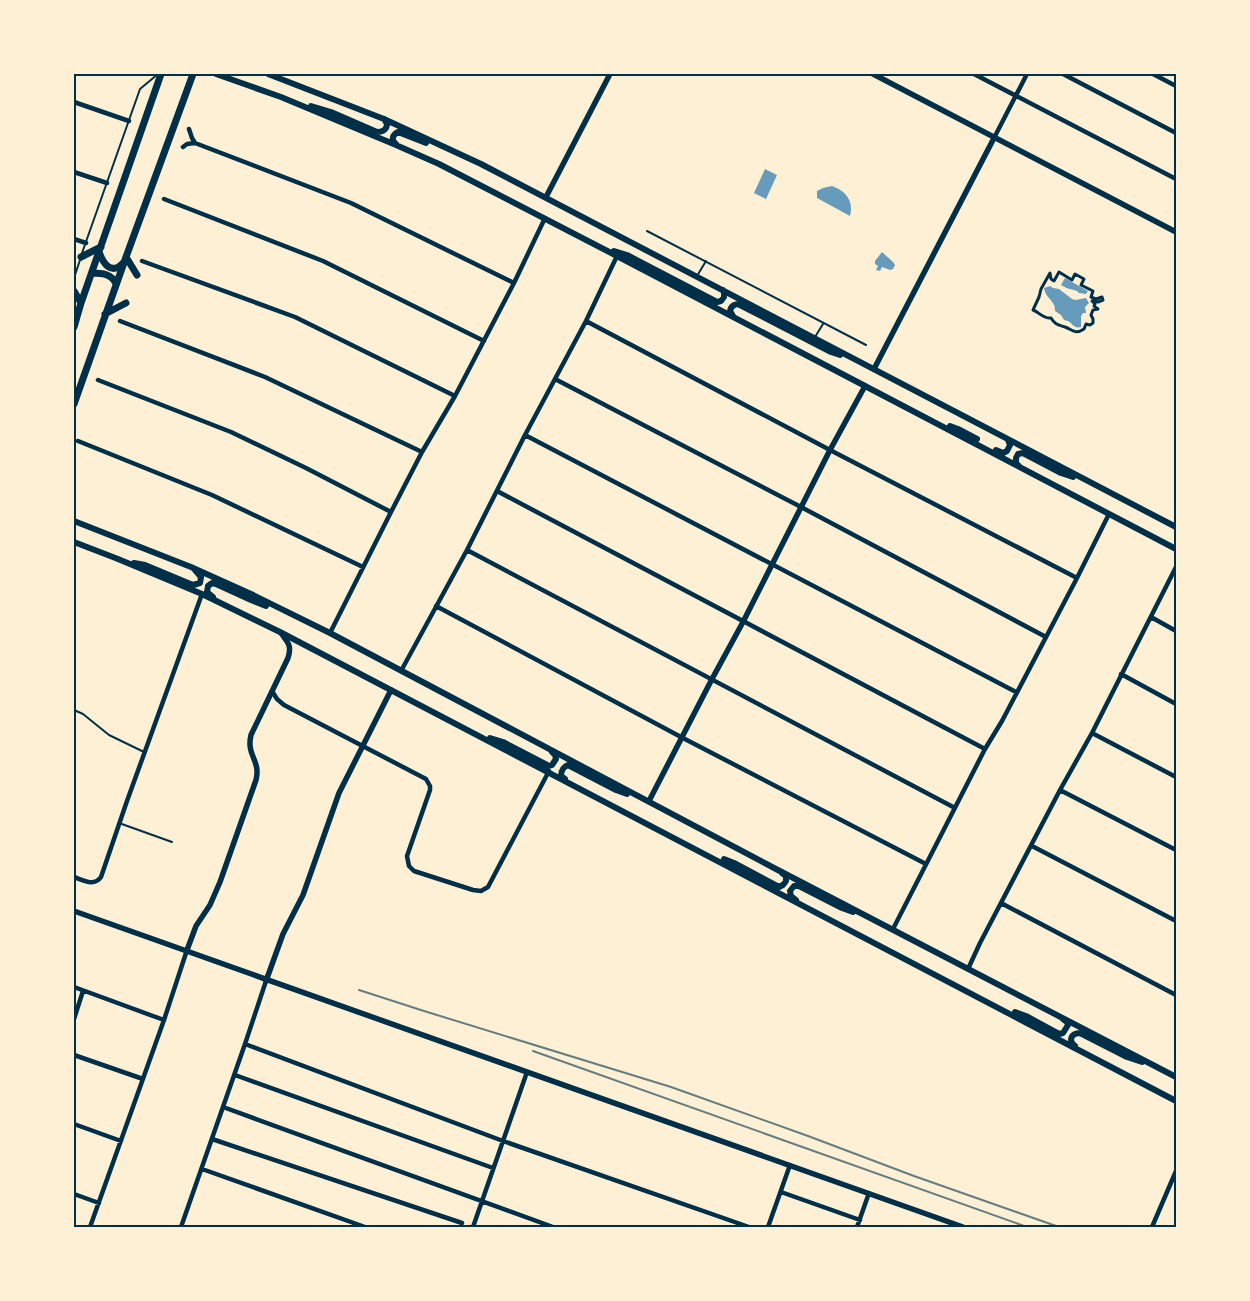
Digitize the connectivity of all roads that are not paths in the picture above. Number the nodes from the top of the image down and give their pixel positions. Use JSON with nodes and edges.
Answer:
{"nodes":[{"id":1,"x":159,"y":74,"type":"edge"},
{"id":2,"x":193,"y":74,"type":"edge"},
{"id":3,"x":216,"y":74,"type":"edge"},
{"id":4,"x":268,"y":74,"type":"edge"},
{"id":5,"x":610,"y":74,"type":"edge"},
{"id":6,"x":873,"y":74,"type":"edge"},
{"id":7,"x":974,"y":74,"type":"edge"},
{"id":8,"x":1027,"y":74,"type":"edge"},
{"id":9,"x":1063,"y":74,"type":"edge"},
{"id":10,"x":1153,"y":74,"type":"edge"},
{"id":11,"x":1176,"y":86,"type":"edge"},
{"id":12,"x":1016,"y":95,"type":"junction"},
{"id":13,"x":281,"y":98,"type":"junction"},
{"id":14,"x":74,"y":102,"type":"edge"},
{"id":15,"x":384,"y":120,"type":"junction"},
{"id":16,"x":129,"y":121,"type":"junction"},
{"id":17,"x":189,"y":129,"type":"dead end"},
{"id":18,"x":1176,"y":133,"type":"edge"},
{"id":19,"x":994,"y":138,"type":"junction"},
{"id":20,"x":195,"y":143,"type":"junction"},
{"id":21,"x":396,"y":145,"type":"junction"},
{"id":22,"x":183,"y":147,"type":"dead end"},
{"id":23,"x":480,"y":164,"type":"junction"},
{"id":24,"x":74,"y":172,"type":"edge"},
{"id":25,"x":1176,"y":179,"type":"edge"},
{"id":26,"x":107,"y":183,"type":"junction"},
{"id":27,"x":546,"y":197,"type":"junction"},
{"id":28,"x":164,"y":199,"type":"dead end"},
{"id":29,"x":545,"y":218,"type":"junction"},
{"id":30,"x":647,"y":231,"type":"dead end"},
{"id":31,"x":1176,"y":232,"type":"edge"},
{"id":32,"x":74,"y":239,"type":"edge"},
{"id":33,"x":86,"y":243,"type":"junction"},
{"id":34,"x":599,"y":246,"type":"junction"},
{"id":35,"x":100,"y":250,"type":"junction"},
{"id":36,"x":617,"y":256,"type":"junction"},
{"id":37,"x":81,"y":257,"type":"junction"},
{"id":38,"x":125,"y":260,"type":"junction"},
{"id":39,"x":142,"y":261,"type":"dead end"},
{"id":40,"x":706,"y":261,"type":"junction"},
{"id":41,"x":92,"y":273,"type":"junction"},
{"id":42,"x":137,"y":275,"type":"dead end"},
{"id":43,"x":697,"y":276,"type":"junction"},
{"id":44,"x":74,"y":278,"type":"edge"},
{"id":45,"x":1084,"y":279,"type":"joint"},
{"id":46,"x":514,"y":283,"type":"junction"},
{"id":47,"x":116,"y":284,"type":"junction"},
{"id":48,"x":721,"y":289,"type":"junction"},
{"id":49,"x":74,"y":291,"type":"edge"},
{"id":50,"x":81,"y":303,"type":"junction"},
{"id":51,"x":126,"y":303,"type":"dead end"},
{"id":52,"x":106,"y":314,"type":"junction"},
{"id":53,"x":733,"y":316,"type":"junction"},
{"id":54,"x":120,"y":321,"type":"dead end"},
{"id":55,"x":586,"y":321,"type":"junction"},
{"id":56,"x":823,"y":324,"type":"junction"},
{"id":57,"x":74,"y":327,"type":"edge"},
{"id":58,"x":814,"y":338,"type":"junction"},
{"id":59,"x":484,"y":341,"type":"junction"},
{"id":60,"x":866,"y":345,"type":"dead end"},
{"id":61,"x":858,"y":360,"type":"junction"},
{"id":62,"x":874,"y":369,"type":"junction"},
{"id":63,"x":555,"y":379,"type":"junction"},
{"id":64,"x":98,"y":380,"type":"dead end"},
{"id":65,"x":865,"y":386,"type":"junction"},
{"id":66,"x":455,"y":396,"type":"junction"},
{"id":67,"x":74,"y":404,"type":"edge"},
{"id":68,"x":936,"y":423,"type":"junction"},
{"id":69,"x":525,"y":435,"type":"junction"},
{"id":70,"x":1007,"y":439,"type":"junction"},
{"id":71,"x":78,"y":441,"type":"dead end"},
{"id":72,"x":830,"y":450,"type":"junction"},
{"id":73,"x":422,"y":452,"type":"junction"},
{"id":74,"x":1019,"y":466,"type":"junction"},
{"id":75,"x":1095,"y":485,"type":"junction"},
{"id":76,"x":497,"y":491,"type":"junction"},
{"id":77,"x":801,"y":507,"type":"junction"},
{"id":78,"x":391,"y":512,"type":"junction"},
{"id":79,"x":1109,"y":514,"type":"junction"},
{"id":80,"x":74,"y":521,"type":"edge"},
{"id":81,"x":1176,"y":528,"type":"edge"},
{"id":82,"x":74,"y":542,"type":"edge"},
{"id":83,"x":1176,"y":549,"type":"edge"},
{"id":84,"x":467,"y":550,"type":"junction"},
{"id":85,"x":118,"y":559,"type":"junction"},
{"id":86,"x":772,"y":565,"type":"junction"},
{"id":87,"x":191,"y":567,"type":"junction"},
{"id":88,"x":363,"y":567,"type":"junction"},
{"id":89,"x":1176,"y":567,"type":"edge"},
{"id":90,"x":1077,"y":578,"type":"junction"},
{"id":91,"x":202,"y":594,"type":"junction"},
{"id":92,"x":217,"y":601,"type":"junction"},
{"id":93,"x":436,"y":606,"type":"junction"},
{"id":94,"x":294,"y":615,"type":"junction"},
{"id":95,"x":1151,"y":618,"type":"junction"},
{"id":96,"x":743,"y":622,"type":"junction"},
{"id":97,"x":1176,"y":631,"type":"edge"},
{"id":98,"x":280,"y":632,"type":"junction"},
{"id":99,"x":330,"y":633,"type":"junction"},
{"id":100,"x":1046,"y":637,"type":"junction"},
{"id":101,"x":400,"y":671,"type":"junction"},
{"id":102,"x":1121,"y":674,"type":"junction"},
{"id":103,"x":712,"y":679,"type":"junction"},
{"id":104,"x":391,"y":690,"type":"junction"},
{"id":105,"x":272,"y":691,"type":"junction"},
{"id":106,"x":1016,"y":692,"type":"junction"},
{"id":107,"x":1176,"y":704,"type":"edge"},
{"id":108,"x":74,"y":710,"type":"edge"},
{"id":109,"x":461,"y":726,"type":"junction"},
{"id":110,"x":1092,"y":733,"type":"junction"},
{"id":111,"x":681,"y":737,"type":"junction"},
{"id":112,"x":363,"y":745,"type":"junction"},
{"id":113,"x":547,"y":748,"type":"junction"},
{"id":114,"x":985,"y":749,"type":"junction"},
{"id":115,"x":144,"y":752,"type":"junction"},
{"id":116,"x":552,"y":765,"type":"junction"},
{"id":117,"x":548,"y":772,"type":"junction"},
{"id":118,"x":1176,"y":777,"type":"edge"},
{"id":119,"x":570,"y":784,"type":"junction"},
{"id":120,"x":1060,"y":790,"type":"junction"},
{"id":121,"x":647,"y":800,"type":"junction"},
{"id":122,"x":955,"y":808,"type":"junction"},
{"id":123,"x":119,"y":823,"type":"junction"},
{"id":124,"x":172,"y":842,"type":"dead end"},
{"id":125,"x":1032,"y":846,"type":"junction"},
{"id":126,"x":1176,"y":850,"type":"edge"},
{"id":127,"x":701,"y":851,"type":"junction"},
{"id":128,"x":926,"y":864,"type":"junction"},
{"id":129,"x":776,"y":869,"type":"junction"},
{"id":130,"x":74,"y":876,"type":"edge"},
{"id":131,"x":1001,"y":903,"type":"junction"},
{"id":132,"x":805,"y":907,"type":"junction"},
{"id":133,"x":74,"y":911,"type":"edge"},
{"id":134,"x":1176,"y":921,"type":"edge"},
{"id":135,"x":882,"y":923,"type":"junction"},
{"id":136,"x":893,"y":929,"type":"junction"},
{"id":137,"x":187,"y":950,"type":"junction"},
{"id":138,"x":968,"y":968,"type":"junction"},
{"id":139,"x":266,"y":980,"type":"junction"},
{"id":140,"x":74,"y":987,"type":"edge"},
{"id":141,"x":83,"y":990,"type":"junction"},
{"id":142,"x":1176,"y":995,"type":"edge"},
{"id":143,"x":986,"y":1001,"type":"junction"},
{"id":144,"x":1058,"y":1016,"type":"junction"},
{"id":145,"x":74,"y":1019,"type":"edge"},
{"id":146,"x":164,"y":1020,"type":"junction"},
{"id":147,"x":245,"y":1044,"type":"junction"},
{"id":148,"x":1085,"y":1053,"type":"junction"},
{"id":149,"x":74,"y":1055,"type":"edge"},
{"id":150,"x":1160,"y":1068,"type":"junction"},
{"id":151,"x":527,"y":1072,"type":"junction"},
{"id":152,"x":235,"y":1074,"type":"junction"},
{"id":153,"x":1176,"y":1076,"type":"edge"},
{"id":154,"x":143,"y":1080,"type":"junction"},
{"id":155,"x":1176,"y":1101,"type":"edge"},
{"id":156,"x":223,"y":1107,"type":"junction"},
{"id":157,"x":74,"y":1124,"type":"edge"},
{"id":158,"x":212,"y":1139,"type":"junction"},
{"id":159,"x":121,"y":1141,"type":"junction"},
{"id":160,"x":503,"y":1141,"type":"junction"},
{"id":161,"x":790,"y":1165,"type":"junction"},
{"id":162,"x":494,"y":1168,"type":"junction"},
{"id":163,"x":202,"y":1169,"type":"junction"},
{"id":164,"x":1176,"y":1171,"type":"edge"},
{"id":165,"x":781,"y":1192,"type":"junction"},
{"id":166,"x":869,"y":1193,"type":"junction"},
{"id":167,"x":74,"y":1194,"type":"edge"},
{"id":168,"x":481,"y":1202,"type":"junction"},
{"id":169,"x":99,"y":1203,"type":"junction"},
{"id":170,"x":860,"y":1220,"type":"junction"},
{"id":171,"x":462,"y":1223,"type":"dead end"},
{"id":172,"x":90,"y":1227,"type":"edge"},
{"id":173,"x":181,"y":1227,"type":"edge"},
{"id":174,"x":365,"y":1227,"type":"edge"},
{"id":175,"x":473,"y":1227,"type":"edge"},
{"id":176,"x":553,"y":1227,"type":"edge"},
{"id":177,"x":750,"y":1227,"type":"edge"},
{"id":178,"x":768,"y":1227,"type":"edge"},
{"id":179,"x":857,"y":1227,"type":"edge"},
{"id":180,"x":963,"y":1227,"type":"edge"},
{"id":181,"x":1152,"y":1227,"type":"edge"}],
"edges":[{"from":1,"to":16,"type":"lane"},
{"from":1,"to":35,"type":"main road"},
{"from":2,"to":38,"type":"main road"},
{"from":3,"to":13,"type":"main road"},
{"from":4,"to":15,"type":"main road"},
{"from":5,"to":27,"type":"street"},
{"from":6,"to":19,"type":"street"},
{"from":7,"to":12,"type":"street"},
{"from":8,"to":12,"type":"street"},
{"from":9,"to":18,"type":"street"},
{"from":10,"to":11,"type":"street"},
{"from":12,"to":19,"type":"street"},
{"from":12,"to":25,"type":"street"},
{"from":13,"to":15,"type":"main road"},
{"from":13,"to":21,"type":"main road"},
{"from":14,"to":16,"type":"street"},
{"from":15,"to":23,"type":"main road"},
{"from":16,"to":26,"type":"lane"},
{"from":17,"to":20,"type":"street"},
{"from":19,"to":31,"type":"street"},
{"from":19,"to":62,"type":"street"},
{"from":20,"to":22,"type":"street"},
{"from":20,"to":46,"type":"street"},
{"from":21,"to":23,"type":"main road"},
{"from":21,"to":29,"type":"main road"},
{"from":23,"to":27,"type":"main road"},
{"from":24,"to":26,"type":"street"},
{"from":26,"to":33,"type":"lane"},
{"from":27,"to":43,"type":"main road"},
{"from":28,"to":59,"type":"street"},
{"from":29,"to":34,"type":"main road"},
{"from":29,"to":46,"type":"street"},
{"from":30,"to":40,"type":"lane"},
{"from":32,"to":33,"type":"street"},
{"from":33,"to":37,"type":"lane"},
{"from":34,"to":36,"type":"main road"},
{"from":34,"to":48,"type":"main road"},
{"from":35,"to":37,"type":"main road"},
{"from":35,"to":38,"type":"main road"},
{"from":35,"to":41,"type":"main road"},
{"from":36,"to":53,"type":"main road"},
{"from":36,"to":55,"type":"street"},
{"from":37,"to":44,"type":"lane"},
{"from":38,"to":42,"type":"main road"},
{"from":38,"to":47,"type":"main road"},
{"from":39,"to":66,"type":"street"},
{"from":40,"to":43,"type":"lane"},
{"from":40,"to":56,"type":"lane"},
{"from":41,"to":47,"type":"main road"},
{"from":41,"to":50,"type":"main road"},
{"from":43,"to":48,"type":"main road"},
{"from":45,"to":45,"type":"street"},
{"from":46,"to":59,"type":"street"},
{"from":47,"to":52,"type":"main road"},
{"from":48,"to":58,"type":"main road"},
{"from":49,"to":50,"type":"main road"},
{"from":50,"to":57,"type":"main road"},
{"from":51,"to":52,"type":"main road"},
{"from":52,"to":67,"type":"main road"},
{"from":53,"to":61,"type":"main road"},
{"from":53,"to":65,"type":"main road"},
{"from":54,"to":73,"type":"street"},
{"from":55,"to":63,"type":"street"},
{"from":55,"to":72,"type":"street"},
{"from":56,"to":58,"type":"lane"},
{"from":56,"to":60,"type":"lane"},
{"from":58,"to":61,"type":"main road"},
{"from":59,"to":66,"type":"street"},
{"from":61,"to":62,"type":"main road"},
{"from":62,"to":70,"type":"main road"},
{"from":63,"to":69,"type":"street"},
{"from":63,"to":77,"type":"street"},
{"from":64,"to":78,"type":"street"},
{"from":65,"to":68,"type":"main road"},
{"from":65,"to":72,"type":"street"},
{"from":66,"to":73,"type":"street"},
{"from":68,"to":70,"type":"main road"},
{"from":68,"to":74,"type":"main road"},
{"from":69,"to":76,"type":"street"},
{"from":69,"to":86,"type":"street"},
{"from":70,"to":75,"type":"main road"},
{"from":71,"to":88,"type":"street"},
{"from":72,"to":77,"type":"street"},
{"from":72,"to":90,"type":"street"},
{"from":73,"to":78,"type":"street"},
{"from":74,"to":75,"type":"main road"},
{"from":74,"to":79,"type":"main road"},
{"from":75,"to":81,"type":"main road"},
{"from":76,"to":84,"type":"street"},
{"from":76,"to":96,"type":"street"},
{"from":77,"to":86,"type":"street"},
{"from":77,"to":100,"type":"street"},
{"from":78,"to":88,"type":"street"},
{"from":79,"to":83,"type":"main road"},
{"from":79,"to":90,"type":"street"},
{"from":80,"to":87,"type":"main road"},
{"from":82,"to":85,"type":"main road"},
{"from":84,"to":93,"type":"street"},
{"from":84,"to":103,"type":"street"},
{"from":85,"to":87,"type":"main road"},
{"from":85,"to":91,"type":"main road"},
{"from":86,"to":96,"type":"street"},
{"from":86,"to":106,"type":"street"},
{"from":87,"to":94,"type":"main road"},
{"from":88,"to":99,"type":"street"},
{"from":89,"to":95,"type":"street"},
{"from":90,"to":100,"type":"street"},
{"from":91,"to":92,"type":"main road"},
{"from":91,"to":115,"type":"street"},
{"from":92,"to":94,"type":"main road"},
{"from":92,"to":98,"type":"main road"},
{"from":93,"to":101,"type":"street"},
{"from":93,"to":111,"type":"street"},
{"from":94,"to":99,"type":"main road"},
{"from":95,"to":97,"type":"street"},
{"from":95,"to":102,"type":"street"},
{"from":96,"to":103,"type":"street"},
{"from":96,"to":114,"type":"street"},
{"from":98,"to":104,"type":"main road"},
{"from":98,"to":105,"type":"street"},
{"from":99,"to":101,"type":"main road"},
{"from":100,"to":106,"type":"street"},
{"from":101,"to":113,"type":"main road"},
{"from":102,"to":107,"type":"street"},
{"from":102,"to":110,"type":"street"},
{"from":103,"to":111,"type":"street"},
{"from":103,"to":122,"type":"street"},
{"from":104,"to":109,"type":"main road"},
{"from":104,"to":112,"type":"street"},
{"from":105,"to":112,"type":"street"},
{"from":105,"to":137,"type":"street"},
{"from":106,"to":114,"type":"street"},
{"from":108,"to":115,"type":"lane"},
{"from":109,"to":116,"type":"main road"},
{"from":109,"to":117,"type":"main road"},
{"from":110,"to":118,"type":"street"},
{"from":110,"to":120,"type":"street"},
{"from":111,"to":121,"type":"street"},
{"from":111,"to":128,"type":"street"},
{"from":112,"to":117,"type":"street"},
{"from":112,"to":139,"type":"street"},
{"from":113,"to":116,"type":"main road"},
{"from":113,"to":121,"type":"main road"},
{"from":114,"to":122,"type":"street"},
{"from":115,"to":123,"type":"street"},
{"from":116,"to":117,"type":"street"},
{"from":117,"to":119,"type":"main road"},
{"from":119,"to":121,"type":"main road"},
{"from":119,"to":127,"type":"main road"},
{"from":120,"to":125,"type":"street"},
{"from":120,"to":126,"type":"street"},
{"from":121,"to":129,"type":"main road"},
{"from":122,"to":128,"type":"street"},
{"from":123,"to":124,"type":"lane"},
{"from":123,"to":130,"type":"street"},
{"from":125,"to":131,"type":"street"},
{"from":125,"to":134,"type":"street"},
{"from":127,"to":129,"type":"main road"},
{"from":127,"to":132,"type":"main road"},
{"from":128,"to":136,"type":"street"},
{"from":129,"to":135,"type":"main road"},
{"from":131,"to":138,"type":"street"},
{"from":131,"to":142,"type":"street"},
{"from":132,"to":135,"type":"main road"},
{"from":132,"to":143,"type":"main road"},
{"from":133,"to":137,"type":"street"},
{"from":135,"to":136,"type":"main road"},
{"from":136,"to":138,"type":"main road"},
{"from":137,"to":139,"type":"street"},
{"from":137,"to":146,"type":"street"},
{"from":138,"to":144,"type":"main road"},
{"from":139,"to":147,"type":"street"},
{"from":139,"to":151,"type":"street"},
{"from":140,"to":141,"type":"street"},
{"from":141,"to":145,"type":"street"},
{"from":141,"to":146,"type":"street"},
{"from":143,"to":144,"type":"main road"},
{"from":143,"to":148,"type":"main road"},
{"from":144,"to":150,"type":"main road"},
{"from":146,"to":154,"type":"street"},
{"from":147,"to":152,"type":"street"},
{"from":147,"to":160,"type":"street"},
{"from":148,"to":150,"type":"main road"},
{"from":148,"to":155,"type":"main road"},
{"from":149,"to":154,"type":"street"},
{"from":150,"to":153,"type":"main road"},
{"from":151,"to":160,"type":"street"},
{"from":151,"to":161,"type":"street"},
{"from":152,"to":156,"type":"street"},
{"from":152,"to":162,"type":"street"},
{"from":154,"to":159,"type":"street"},
{"from":156,"to":158,"type":"street"},
{"from":156,"to":168,"type":"street"},
{"from":157,"to":159,"type":"street"},
{"from":158,"to":163,"type":"street"},
{"from":158,"to":171,"type":"street"},
{"from":159,"to":169,"type":"street"},
{"from":160,"to":162,"type":"street"},
{"from":160,"to":177,"type":"street"},
{"from":161,"to":165,"type":"street"},
{"from":161,"to":166,"type":"street"},
{"from":162,"to":168,"type":"street"},
{"from":163,"to":173,"type":"street"},
{"from":163,"to":174,"type":"street"},
{"from":164,"to":181,"type":"street"},
{"from":165,"to":170,"type":"street"},
{"from":165,"to":178,"type":"street"},
{"from":166,"to":170,"type":"street"},
{"from":166,"to":180,"type":"street"},
{"from":167,"to":169,"type":"street"},
{"from":168,"to":175,"type":"street"},
{"from":168,"to":176,"type":"street"},
{"from":169,"to":172,"type":"street"},
{"from":170,"to":179,"type":"street"}]}
